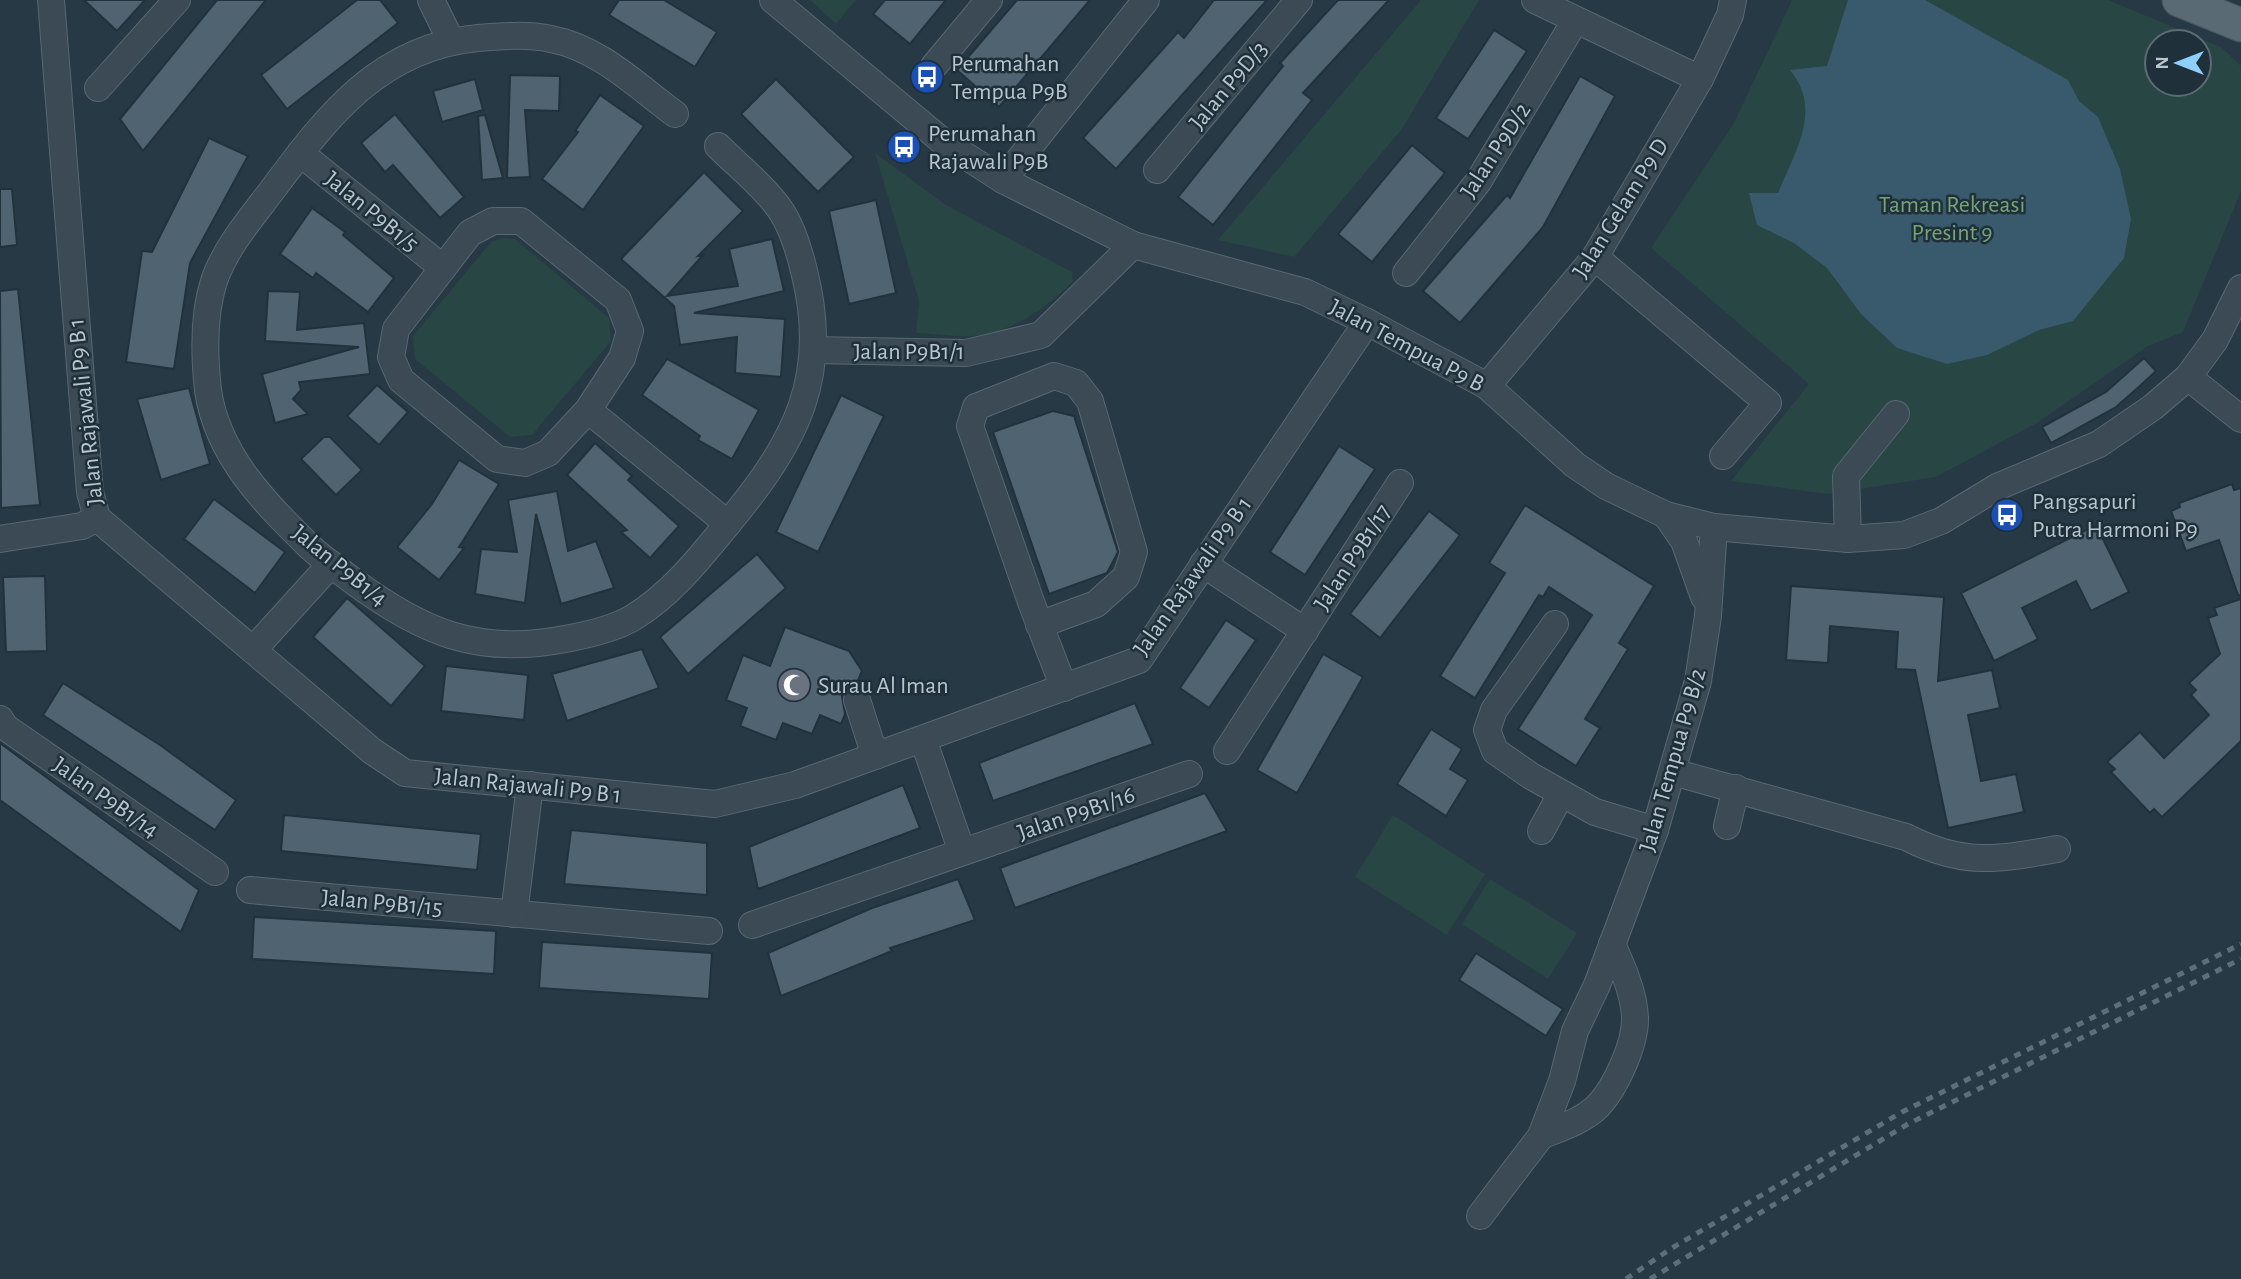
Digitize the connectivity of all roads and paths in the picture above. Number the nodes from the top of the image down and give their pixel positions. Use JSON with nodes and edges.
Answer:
{"nodes":[{"id":1,"x":51,"y":0,"type":"edge"},
{"id":2,"x":177,"y":0,"type":"edge"},
{"id":3,"x":431,"y":0,"type":"edge"},
{"id":4,"x":773,"y":0,"type":"edge"},
{"id":5,"x":989,"y":0,"type":"edge"},
{"id":6,"x":1146,"y":0,"type":"edge"},
{"id":7,"x":1299,"y":0,"type":"edge"},
{"id":8,"x":1535,"y":0,"type":"edge"},
{"id":9,"x":2179,"y":0,"type":"edge"},
{"id":10,"x":1735,"y":5,"type":"edge"},
{"id":11,"x":1575,"y":21,"type":"junction"},
{"id":12,"x":2241,"y":24,"type":"edge"},
{"id":13,"x":451,"y":41,"type":"junction"},
{"id":14,"x":934,"y":66,"type":"dead end"},
{"id":15,"x":1700,"y":79,"type":"junction"},
{"id":16,"x":98,"y":88,"type":"dead end"},
{"id":17,"x":675,"y":114,"type":"dead end"},
{"id":18,"x":718,"y":146,"type":"dead end"},
{"id":19,"x":300,"y":153,"type":"junction"},
{"id":20,"x":1157,"y":170,"type":"dead end"},
{"id":21,"x":1003,"y":180,"type":"junction"},
{"id":22,"x":1133,"y":246,"type":"junction"},
{"id":23,"x":1595,"y":257,"type":"junction"},
{"id":24,"x":443,"y":268,"type":"junction"},
{"id":25,"x":1406,"y":273,"type":"dead end"},
{"id":26,"x":2241,"y":288,"type":"edge"},
{"id":27,"x":1367,"y":322,"type":"junction"},
{"id":28,"x":1041,"y":335,"type":"junction"},
{"id":29,"x":814,"y":350,"type":"junction"},
{"id":30,"x":1054,"y":376,"type":"junction"},
{"id":31,"x":2188,"y":377,"type":"junction"},
{"id":32,"x":1487,"y":386,"type":"junction"},
{"id":33,"x":588,"y":410,"type":"junction"},
{"id":34,"x":1896,"y":414,"type":"dead end"},
{"id":35,"x":2241,"y":419,"type":"edge"},
{"id":36,"x":1723,"y":456,"type":"dead end"},
{"id":37,"x":1400,"y":483,"type":"dead end"},
{"id":38,"x":1665,"y":515,"type":"junction"},
{"id":39,"x":97,"y":518,"type":"junction"},
{"id":40,"x":728,"y":524,"type":"junction"},
{"id":41,"x":1714,"y":527,"type":"junction"},
{"id":42,"x":0,"y":539,"type":"edge"},
{"id":43,"x":1848,"y":539,"type":"junction"},
{"id":44,"x":331,"y":564,"type":"junction"},
{"id":45,"x":1203,"y":564,"type":"junction"},
{"id":46,"x":1708,"y":616,"type":"junction"},
{"id":47,"x":1555,"y":624,"type":"dead end"},
{"id":48,"x":1040,"y":625,"type":"junction"},
{"id":49,"x":1305,"y":631,"type":"junction"},
{"id":50,"x":253,"y":650,"type":"junction"},
{"id":51,"x":1064,"y":688,"type":"junction"},
{"id":52,"x":857,"y":700,"type":"dead end"},
{"id":53,"x":0,"y":719,"type":"edge"},
{"id":54,"x":923,"y":739,"type":"junction"},
{"id":55,"x":1227,"y":751,"type":"dead end"},
{"id":56,"x":875,"y":756,"type":"junction"},
{"id":57,"x":1673,"y":772,"type":"junction"},
{"id":58,"x":1189,"y":774,"type":"dead end"},
{"id":59,"x":530,"y":785,"type":"junction"},
{"id":60,"x":1736,"y":788,"type":"junction"},
{"id":61,"x":1561,"y":794,"type":"junction"},
{"id":62,"x":1727,"y":826,"type":"dead end"},
{"id":63,"x":1655,"y":830,"type":"junction"},
{"id":64,"x":1541,"y":831,"type":"dead end"},
{"id":65,"x":2057,"y":849,"type":"dead end"},
{"id":66,"x":962,"y":852,"type":"junction"},
{"id":67,"x":215,"y":872,"type":"dead end"},
{"id":68,"x":250,"y":890,"type":"dead end"},
{"id":69,"x":514,"y":914,"type":"junction"},
{"id":70,"x":752,"y":925,"type":"dead end"},
{"id":71,"x":709,"y":931,"type":"dead end"},
{"id":72,"x":1612,"y":944,"type":"junction"},
{"id":73,"x":1541,"y":1136,"type":"junction"},
{"id":74,"x":1480,"y":1216,"type":"dead end"}],
"edges":[{"from":1,"to":39,"type":"street","name":"Jalan Rajawali P9 B 1"},
{"from":2,"to":16,"type":"street"},
{"from":3,"to":13,"type":"street"},
{"from":4,"to":21,"type":"street","name":"Jalan Tempua P9 B"},
{"from":5,"to":14,"type":"street"},
{"from":6,"to":21,"type":"street"},
{"from":7,"to":20,"type":"street","name":"Jalan P9D/3"},
{"from":8,"to":11,"type":"street"},
{"from":9,"to":12,"type":"main road"},
{"from":10,"to":15,"type":"street","name":"Jalan Gelam P9 D"},
{"from":11,"to":15,"type":"street"},
{"from":11,"to":25,"type":"street","name":"Jalan P9D/2"},
{"from":13,"to":17,"type":"street","name":"Jalan P9B1/4"},
{"from":13,"to":19,"type":"street","name":"Jalan P9B1/4"},
{"from":15,"to":23,"type":"street","name":"Jalan Gelam P9 D"},
{"from":18,"to":29,"type":"street","name":"Jalan P9B1/4"},
{"from":19,"to":24,"type":"street","name":"Jalan P9B1/5"},
{"from":19,"to":44,"type":"street","name":"Jalan P9B1/4"},
{"from":21,"to":22,"type":"street","name":"Jalan Tempua P9 B"},
{"from":22,"to":27,"type":"street","name":"Jalan Tempua P9 B"},
{"from":22,"to":28,"type":"street"},
{"from":23,"to":32,"type":"street","name":"Jalan Gelam P9 D"},
{"from":23,"to":36,"type":"street"},
{"from":24,"to":33,"type":"street","name":"Jalan P9B1/5"},
{"from":24,"to":33,"type":"street","name":"Jalan P9B1/5"},
{"from":26,"to":31,"type":"street","name":"Jalan Tempua P9 B"},
{"from":27,"to":32,"type":"street","name":"Jalan Tempua P9 B"},
{"from":27,"to":45,"type":"street","name":"Jalan Rajawali P9 B 1"},
{"from":28,"to":29,"type":"street","name":"Jalan P9B1/1"},
{"from":28,"to":30,"type":"street"},
{"from":29,"to":40,"type":"street","name":"Jalan P9B1/4"},
{"from":30,"to":48,"type":"street"},
{"from":30,"to":48,"type":"street"},
{"from":31,"to":35,"type":"street"},
{"from":31,"to":43,"type":"street","name":"Jalan Tempua P9 B"},
{"from":32,"to":38,"type":"street","name":"Jalan Tempua P9 B"},
{"from":33,"to":40,"type":"street"},
{"from":34,"to":43,"type":"street"},
{"from":37,"to":49,"type":"street","name":"Jalan P9B1/17"},
{"from":38,"to":41,"type":"street","name":"Jalan Tempua P9 B"},
{"from":38,"to":46,"type":"street"},
{"from":39,"to":42,"type":"street"},
{"from":39,"to":50,"type":"street","name":"Jalan Rajawali P9 B 1"},
{"from":40,"to":44,"type":"street","name":"Jalan P9B1/4"},
{"from":41,"to":43,"type":"street","name":"Jalan Tempua P9 B"},
{"from":41,"to":46,"type":"street","name":"Jalan Tempua P9 B/2"},
{"from":44,"to":50,"type":"street"},
{"from":45,"to":49,"type":"street","name":"Jalan P9B1/17"},
{"from":45,"to":51,"type":"street","name":"Jalan Rajawali P9 B 1"},
{"from":46,"to":57,"type":"street","name":"Jalan Tempua P9 B/2"},
{"from":47,"to":61,"type":"street"},
{"from":48,"to":51,"type":"street"},
{"from":49,"to":55,"type":"street","name":"Jalan P9B1/17"},
{"from":50,"to":59,"type":"street","name":"Jalan Rajawali P9 B 1"},
{"from":51,"to":54,"type":"street","name":"Jalan Rajawali P9 B 1"},
{"from":52,"to":56,"type":"street"},
{"from":53,"to":67,"type":"street","name":"Jalan P9B1/14"},
{"from":54,"to":56,"type":"street","name":"Jalan Rajawali P9 B 1"},
{"from":54,"to":66,"type":"street"},
{"from":56,"to":59,"type":"street","name":"Jalan Rajawali P9 B 1"},
{"from":57,"to":60,"type":"street"},
{"from":57,"to":63,"type":"street","name":"Jalan Tempua P9 B/2"},
{"from":58,"to":66,"type":"street","name":"Jalan P9B1/16"},
{"from":59,"to":69,"type":"street"},
{"from":60,"to":62,"type":"street"},
{"from":60,"to":65,"type":"street"},
{"from":61,"to":63,"type":"street"},
{"from":61,"to":64,"type":"street"},
{"from":63,"to":72,"type":"street","name":"Jalan Tempua P9 B/2"},
{"from":66,"to":70,"type":"street","name":"Jalan P9B1/16"},
{"from":68,"to":69,"type":"street","name":"Jalan P9B1/15"},
{"from":69,"to":71,"type":"street","name":"Jalan P9B1/15"},
{"from":72,"to":73,"type":"street","name":"Jalan Tempua P9 B/2"},
{"from":72,"to":73,"type":"street"},
{"from":73,"to":74,"type":"street"}]}
